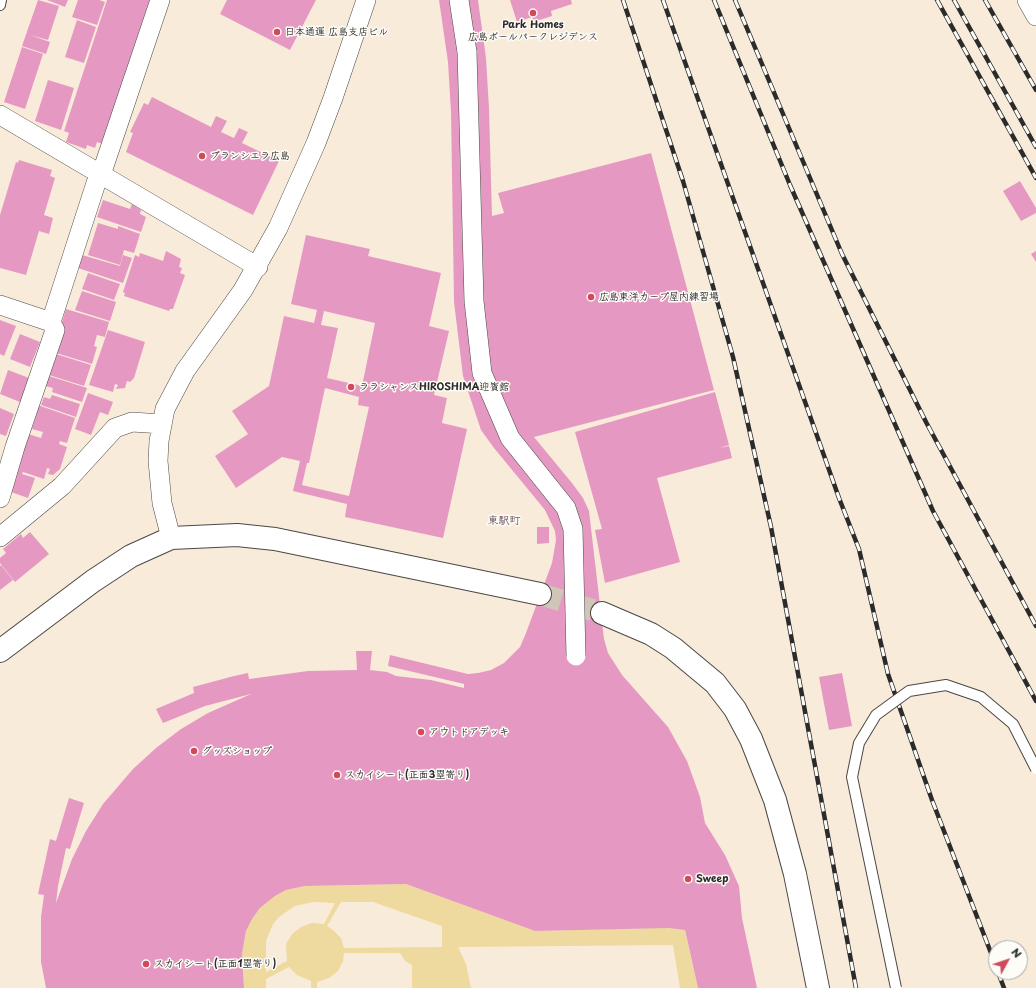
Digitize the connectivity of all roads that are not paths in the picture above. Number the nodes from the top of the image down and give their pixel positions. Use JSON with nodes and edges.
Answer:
{"nodes":[{"id":1,"x":2,"y":0,"type":"edge"},
{"id":2,"x":160,"y":0,"type":"edge"},
{"id":3,"x":366,"y":0,"type":"edge"},
{"id":4,"x":459,"y":0,"type":"edge"},
{"id":5,"x":1027,"y":0,"type":"edge"},
{"id":6,"x":0,"y":4,"type":"edge"},
{"id":7,"x":1036,"y":16,"type":"edge"},
{"id":8,"x":0,"y":115,"type":"edge"},
{"id":9,"x":100,"y":174,"type":"junction"},
{"id":10,"x":258,"y":266,"type":"junction"},
{"id":11,"x":0,"y":305,"type":"edge"},
{"id":12,"x":51,"y":322,"type":"junction"},
{"id":13,"x":162,"y":424,"type":"junction"},
{"id":14,"x":0,"y":498,"type":"edge"},
{"id":15,"x":0,"y":537,"type":"edge"},
{"id":16,"x":171,"y":538,"type":"junction"},
{"id":17,"x":540,"y":594,"type":"tunnel mouth"},
{"id":18,"x":602,"y":613,"type":"tunnel mouth"},
{"id":19,"x":0,"y":651,"type":"edge"},
{"id":20,"x":576,"y":656,"type":"dead end"},
{"id":21,"x":1036,"y":769,"type":"edge"},
{"id":22,"x":818,"y":988,"type":"edge"},
{"id":23,"x":896,"y":988,"type":"edge"}],
"edges":[{"from":1,"to":6,"type":"lane"},
{"from":2,"to":9,"type":"street"},
{"from":3,"to":10,"type":"street"},
{"from":4,"to":20,"type":"street","bridge":true},
{"from":5,"to":7,"type":"street"},
{"from":8,"to":9,"type":"street"},
{"from":9,"to":10,"type":"street"},
{"from":9,"to":12,"type":"street"},
{"from":10,"to":13,"type":"street"},
{"from":11,"to":12,"type":"street"},
{"from":12,"to":14,"type":"street"},
{"from":13,"to":15,"type":"street"},
{"from":13,"to":16,"type":"street"},
{"from":16,"to":17,"type":"street"},
{"from":16,"to":19,"type":"street"},
{"from":18,"to":22,"type":"street"},
{"from":21,"to":23,"type":"lane","bridge":true}]}
